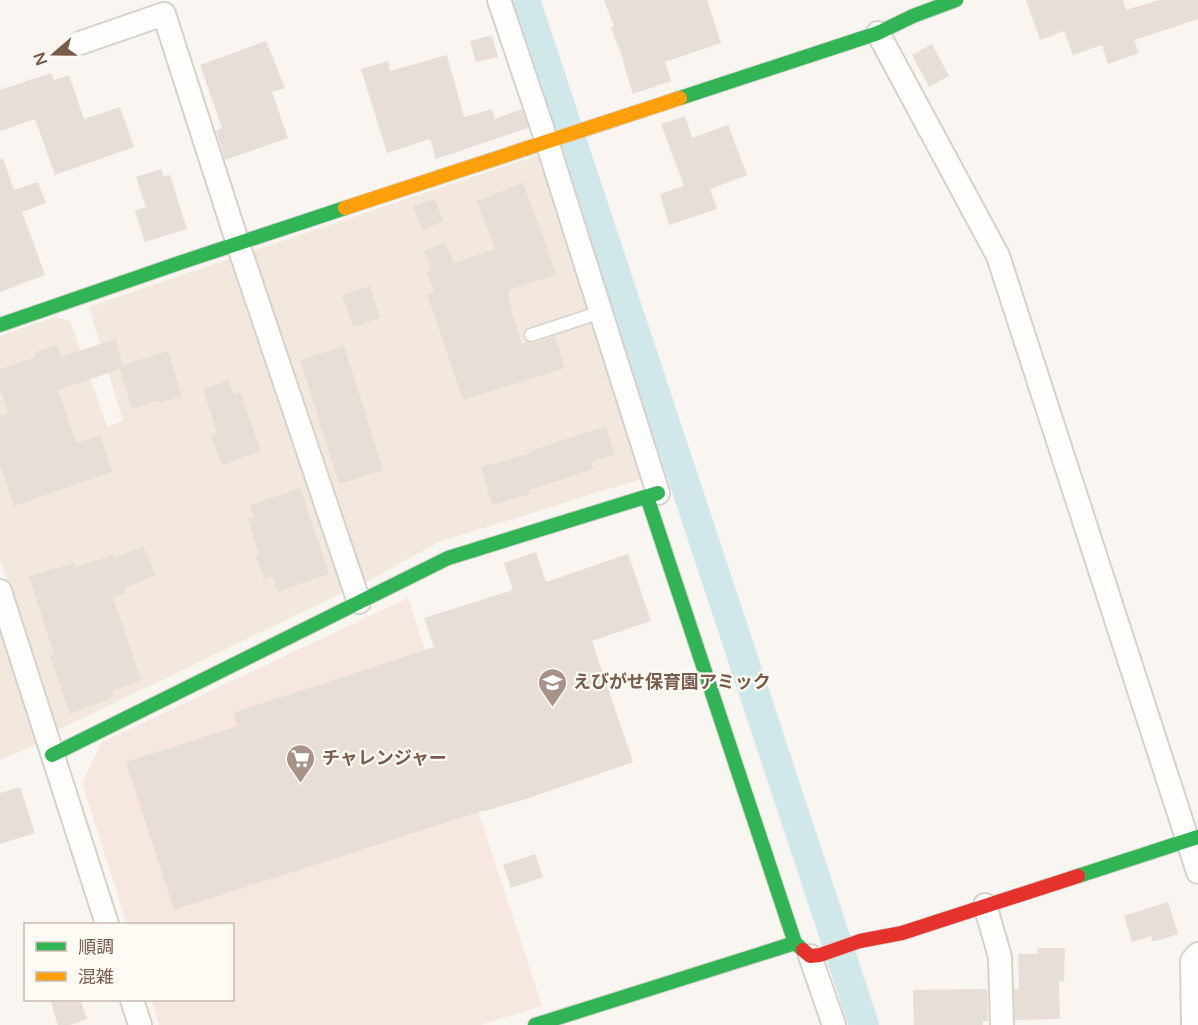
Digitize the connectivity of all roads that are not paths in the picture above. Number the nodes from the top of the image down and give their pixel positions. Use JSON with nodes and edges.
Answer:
{"nodes":[{"id":1,"x":499,"y":0,"type":"edge"},
{"id":2,"x":956,"y":0,"type":"edge"},
{"id":3,"x":911,"y":8,"type":"edge"},
{"id":4,"x":878,"y":33,"type":"junction"},
{"id":5,"x":80,"y":43,"type":"dead end"},
{"id":6,"x":547,"y":142,"type":"junction"},
{"id":7,"x":238,"y":244,"type":"junction"},
{"id":8,"x":601,"y":312,"type":"junction"},
{"id":9,"x":0,"y":325,"type":"edge"},
{"id":10,"x":531,"y":335,"type":"dead end"},
{"id":11,"x":652,"y":495,"type":"junction"},
{"id":12,"x":0,"y":591,"type":"edge"},
{"id":13,"x":359,"y":602,"type":"junction"},
{"id":14,"x":52,"y":755,"type":"junction"},
{"id":15,"x":1193,"y":839,"type":"edge"},
{"id":16,"x":1198,"y":872,"type":"edge"},
{"id":17,"x":985,"y":905,"type":"junction"},
{"id":18,"x":107,"y":923,"type":"edge"},
{"id":19,"x":808,"y":951,"type":"junction"},
{"id":20,"x":1198,"y":954,"type":"edge"},
{"id":21,"x":133,"y":1001,"type":"edge"},
{"id":22,"x":140,"y":1025,"type":"edge"},
{"id":23,"x":535,"y":1025,"type":"edge"},
{"id":24,"x":834,"y":1025,"type":"edge"},
{"id":25,"x":1002,"y":1025,"type":"edge"},
{"id":26,"x":1193,"y":1025,"type":"edge"}],
"edges":[{"from":1,"to":6,"type":"street"},
{"from":2,"to":3,"type":"street"},
{"from":3,"to":4,"type":"street"},
{"from":4,"to":6,"type":"street"},
{"from":4,"to":15,"type":"street"},
{"from":5,"to":7,"type":"street"},
{"from":6,"to":7,"type":"street"},
{"from":6,"to":8,"type":"street"},
{"from":7,"to":9,"type":"street"},
{"from":7,"to":13,"type":"street"},
{"from":8,"to":10,"type":"lane"},
{"from":8,"to":11,"type":"street"},
{"from":11,"to":13,"type":"street"},
{"from":11,"to":19,"type":"street"},
{"from":12,"to":14,"type":"street"},
{"from":13,"to":14,"type":"street"},
{"from":14,"to":18,"type":"street"},
{"from":15,"to":16,"type":"street"},
{"from":15,"to":17,"type":"street"},
{"from":17,"to":19,"type":"street"},
{"from":17,"to":25,"type":"street"},
{"from":19,"to":23,"type":"street"},
{"from":19,"to":24,"type":"street"},
{"from":20,"to":26,"type":"street"},
{"from":21,"to":22,"type":"street"}]}
